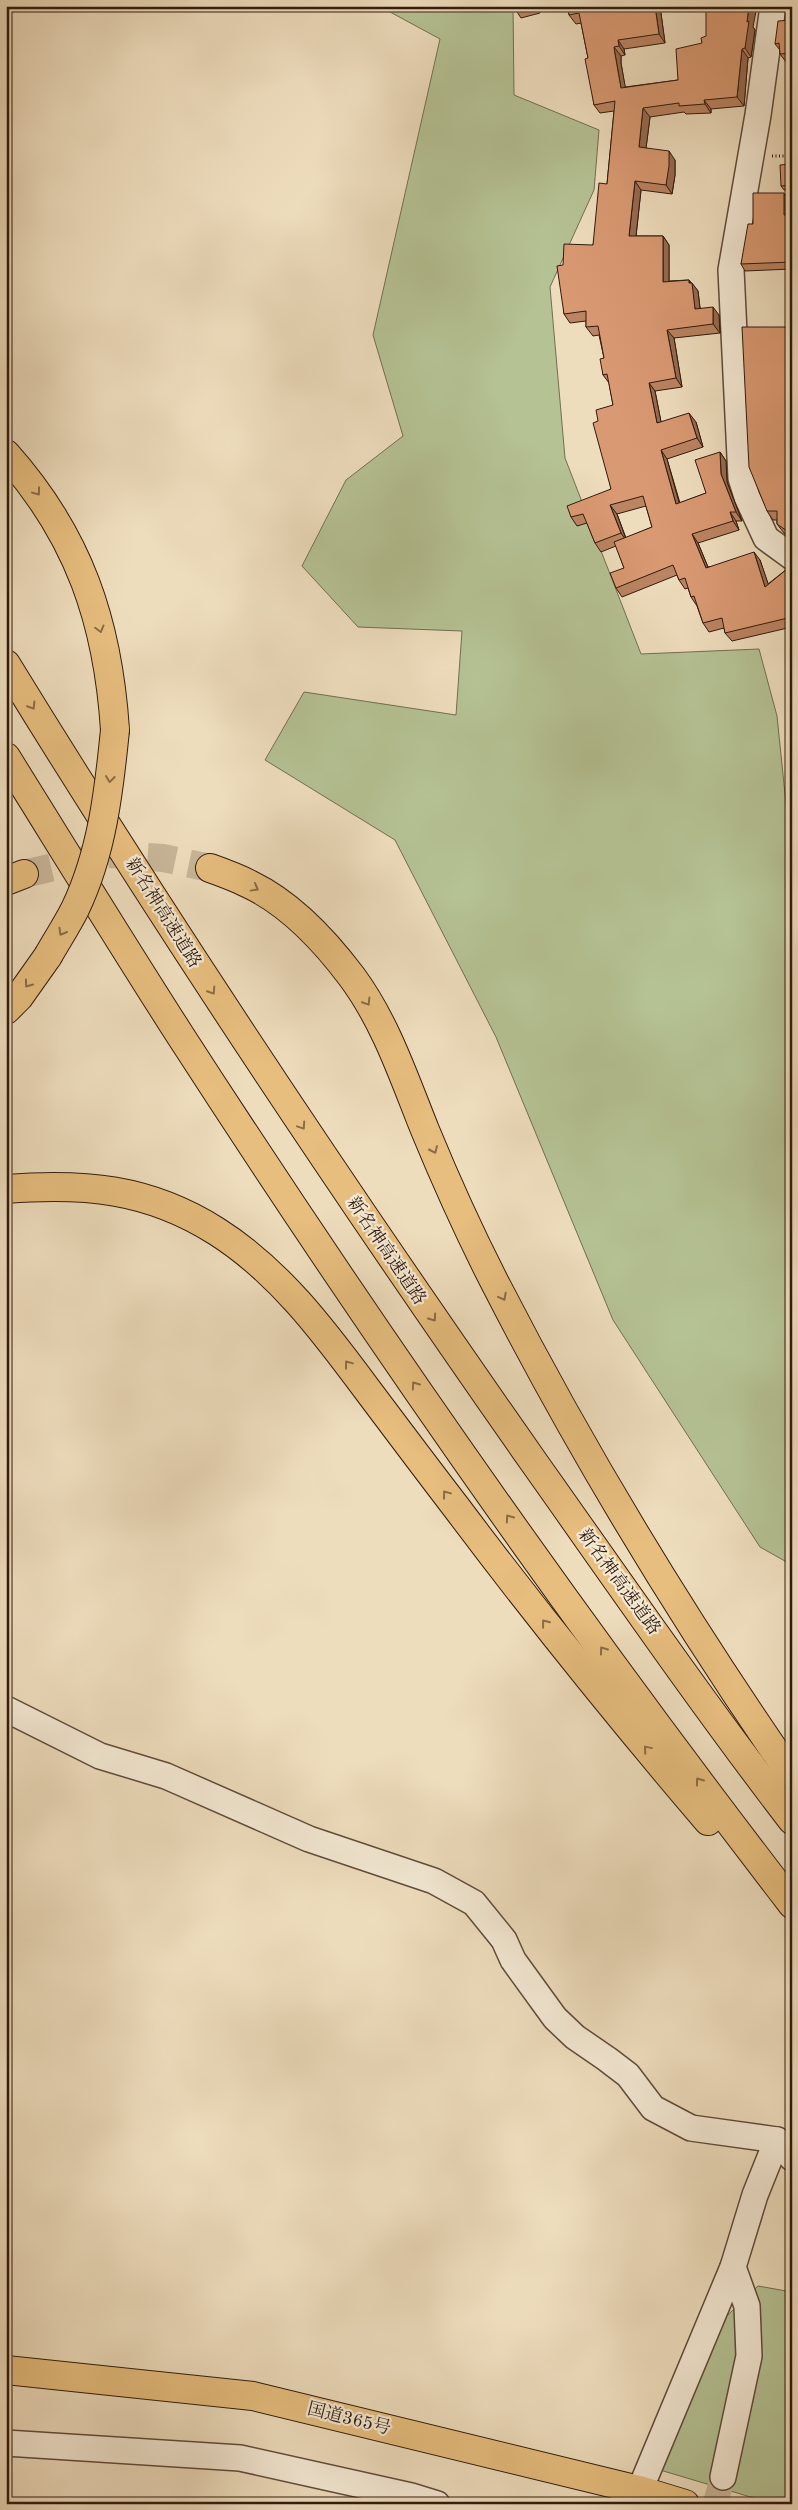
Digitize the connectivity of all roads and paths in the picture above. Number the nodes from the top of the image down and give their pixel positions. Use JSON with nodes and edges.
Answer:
{"nodes":[{"id":1,"x":773,"y":6,"type":"edge"},
{"id":2,"x":6,"y":454,"type":"edge"},
{"id":3,"x":792,"y":557,"type":"edge"},
{"id":4,"x":6,"y":664,"type":"edge"},
{"id":5,"x":6,"y":757,"type":"edge"},
{"id":6,"x":210,"y":868,"type":"tunnel mouth"},
{"id":7,"x":6,"y":1010,"type":"edge"},
{"id":8,"x":6,"y":1189,"type":"edge"},
{"id":9,"x":6,"y":1709,"type":"edge"},
{"id":10,"x":792,"y":1776,"type":"edge"},
{"id":11,"x":792,"y":1820,"type":"edge"},
{"id":12,"x":792,"y":1904,"type":"edge"},
{"id":13,"x":792,"y":1920,"type":"edge"},
{"id":14,"x":784,"y":2149,"type":"edge"},
{"id":15,"x":733,"y":2267,"type":"junction"},
{"id":16,"x":6,"y":2370,"type":"edge"},
{"id":17,"x":6,"y":2442,"type":"edge"},
{"id":18,"x":723,"y":2477,"type":"tunnel mouth"},
{"id":19,"x":636,"y":2497,"type":"edge"},
{"id":20,"x":437,"y":2504,"type":"edge"},
{"id":21,"x":684,"y":2504,"type":"edge"}],
"edges":[{"from":1,"to":3,"type":"street"},
{"from":2,"to":7,"type":"highway","one_way":true,"bridge":true},
{"from":4,"to":11,"type":"highway","name":"新名神高速道路","one_way":true},
{"from":12,"to":5,"type":"highway","one_way":true},
{"from":6,"to":10,"type":"highway","one_way":true},
{"from":13,"to":8,"type":"highway","one_way":true},
{"from":9,"to":14,"type":"street"},
{"from":14,"to":15,"type":"street"},
{"from":15,"to":18,"type":"street"},
{"from":15,"to":19,"type":"street"},
{"from":16,"to":19,"type":"highway","name":"国道365号"},
{"from":17,"to":20,"type":"street"},
{"from":19,"to":21,"type":"highway","name":"国道365号"}]}
